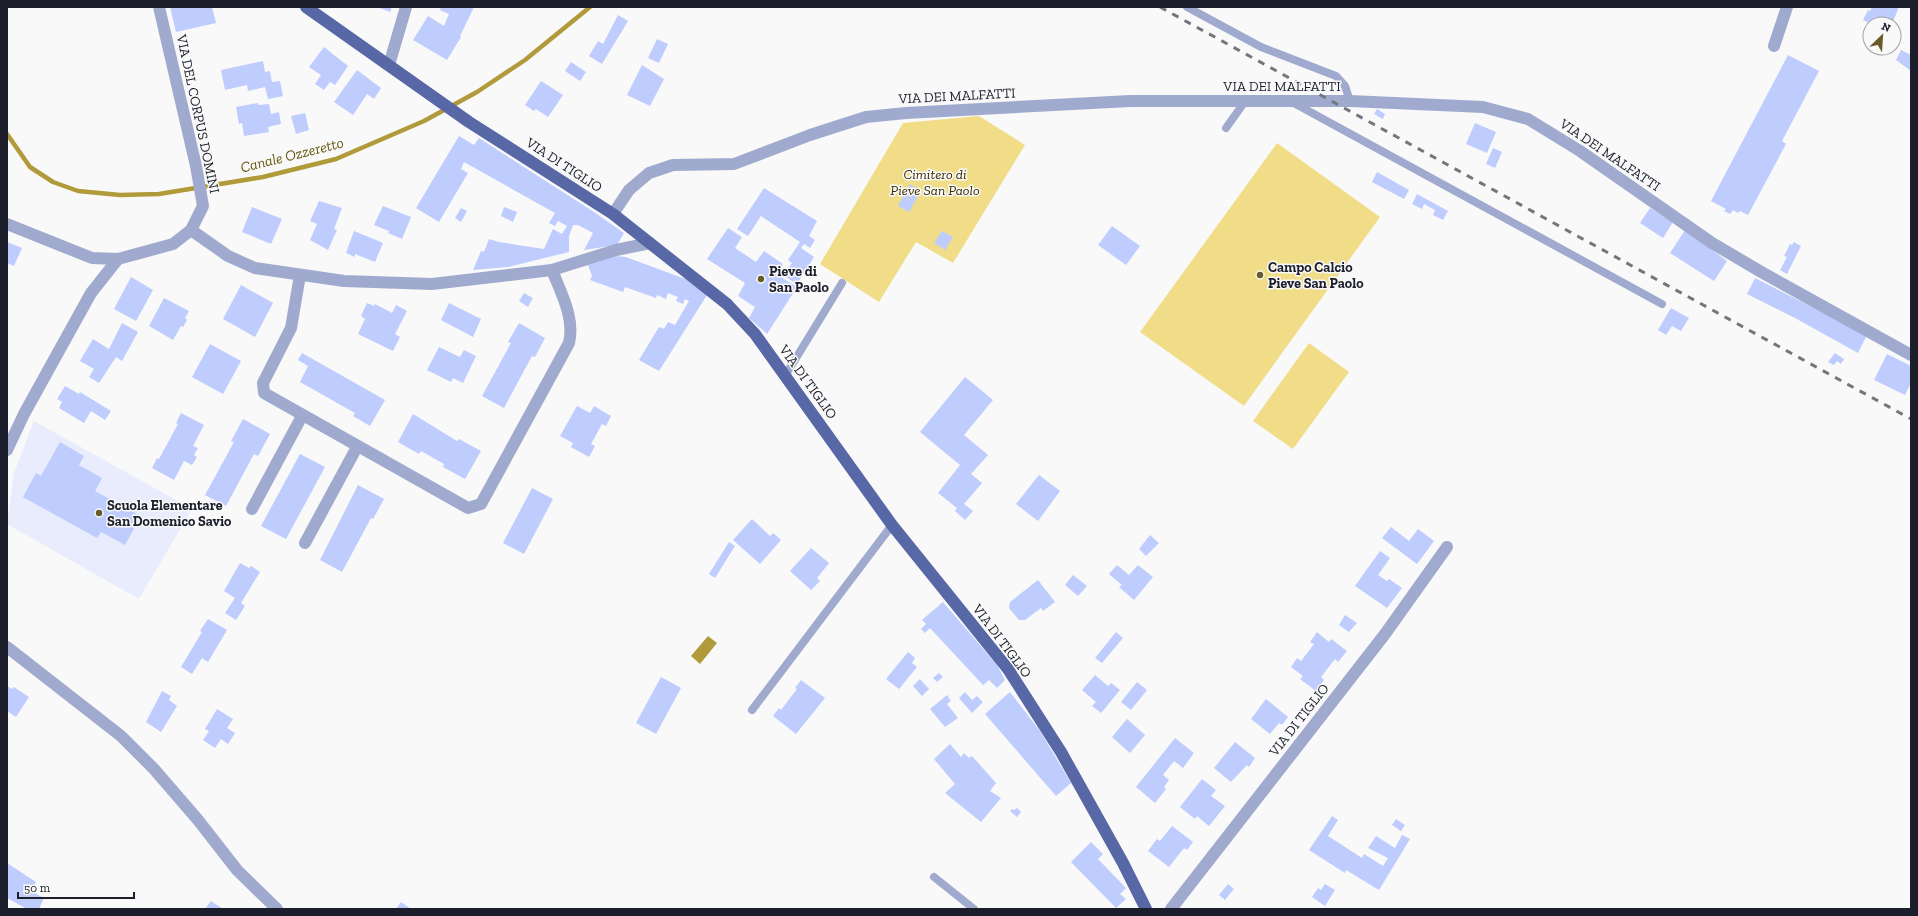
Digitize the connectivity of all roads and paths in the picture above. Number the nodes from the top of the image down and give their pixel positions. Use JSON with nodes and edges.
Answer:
{"nodes":[{"id":1,"x":159,"y":7,"type":"edge"},
{"id":2,"x":306,"y":7,"type":"edge"},
{"id":3,"x":406,"y":7,"type":"edge"},
{"id":4,"x":1187,"y":7,"type":"edge"},
{"id":5,"x":1787,"y":7,"type":"edge"},
{"id":6,"x":1774,"y":46,"type":"dead end"},
{"id":7,"x":389,"y":65,"type":"junction"},
{"id":8,"x":1246,"y":100,"type":"junction"},
{"id":9,"x":1289,"y":101,"type":"junction"},
{"id":10,"x":1350,"y":101,"type":"junction"},
{"id":11,"x":1226,"y":128,"type":"dead end"},
{"id":12,"x":613,"y":214,"type":"junction"},
{"id":13,"x":7,"y":224,"type":"edge"},
{"id":14,"x":191,"y":230,"type":"junction"},
{"id":15,"x":650,"y":243,"type":"junction"},
{"id":16,"x":118,"y":259,"type":"junction"},
{"id":17,"x":552,"y":270,"type":"junction"},
{"id":18,"x":300,"y":275,"type":"junction"},
{"id":19,"x":842,"y":283,"type":"dead end"},
{"id":20,"x":1662,"y":304,"type":"dead end"},
{"id":21,"x":1911,"y":355,"type":"edge"},
{"id":22,"x":785,"y":376,"type":"junction"},
{"id":23,"x":302,"y":416,"type":"junction"},
{"id":24,"x":357,"y":446,"type":"junction"},
{"id":25,"x":7,"y":450,"type":"edge"},
{"id":26,"x":252,"y":509,"type":"dead end"},
{"id":27,"x":892,"y":524,"type":"junction"},
{"id":28,"x":305,"y":543,"type":"dead end"},
{"id":29,"x":1447,"y":547,"type":"dead end"},
{"id":30,"x":7,"y":648,"type":"edge"},
{"id":31,"x":752,"y":710,"type":"dead end"},
{"id":32,"x":934,"y":877,"type":"dead end"},
{"id":33,"x":277,"y":909,"type":"edge"},
{"id":34,"x":974,"y":909,"type":"edge"},
{"id":35,"x":1146,"y":909,"type":"edge"},
{"id":36,"x":1170,"y":909,"type":"edge"}],
"edges":[{"from":1,"to":14,"type":"street","name":"VIA DEL CORPUS DOMINI"},
{"from":2,"to":7,"type":"main road","name":"VIA DI TIGLIO"},
{"from":3,"to":7,"type":"street"},
{"from":4,"to":10,"type":"lane"},
{"from":5,"to":6,"type":"street"},
{"from":7,"to":12,"type":"main road","name":"VIA DI TIGLIO"},
{"from":8,"to":9,"type":"street","name":"VIA DEI MALFATTI"},
{"from":8,"to":11,"type":"lane"},
{"from":8,"to":12,"type":"street","name":"VIA DEI MALFATTI"},
{"from":9,"to":10,"type":"street","name":"VIA DEI MALFATTI"},
{"from":9,"to":20,"type":"lane"},
{"from":10,"to":21,"type":"street","name":"VIA DEI MALFATTI"},
{"from":12,"to":15,"type":"main road","name":"VIA DI TIGLIO"},
{"from":13,"to":16,"type":"street"},
{"from":14,"to":16,"type":"street"},
{"from":14,"to":18,"type":"street"},
{"from":15,"to":17,"type":"street"},
{"from":15,"to":22,"type":"main road","name":"VIA DI TIGLIO"},
{"from":16,"to":25,"type":"street"},
{"from":17,"to":18,"type":"street"},
{"from":17,"to":24,"type":"street"},
{"from":18,"to":23,"type":"street"},
{"from":19,"to":22,"type":"lane"},
{"from":22,"to":27,"type":"main road","name":"VIA DI TIGLIO"},
{"from":23,"to":24,"type":"street"},
{"from":23,"to":26,"type":"street"},
{"from":24,"to":28,"type":"street"},
{"from":27,"to":31,"type":"lane"},
{"from":27,"to":35,"type":"main road","name":"VIA DI TIGLIO"},
{"from":29,"to":36,"type":"street","name":"VIA DI TIGLIO"},
{"from":30,"to":33,"type":"street"},
{"from":32,"to":34,"type":"lane"}]}
